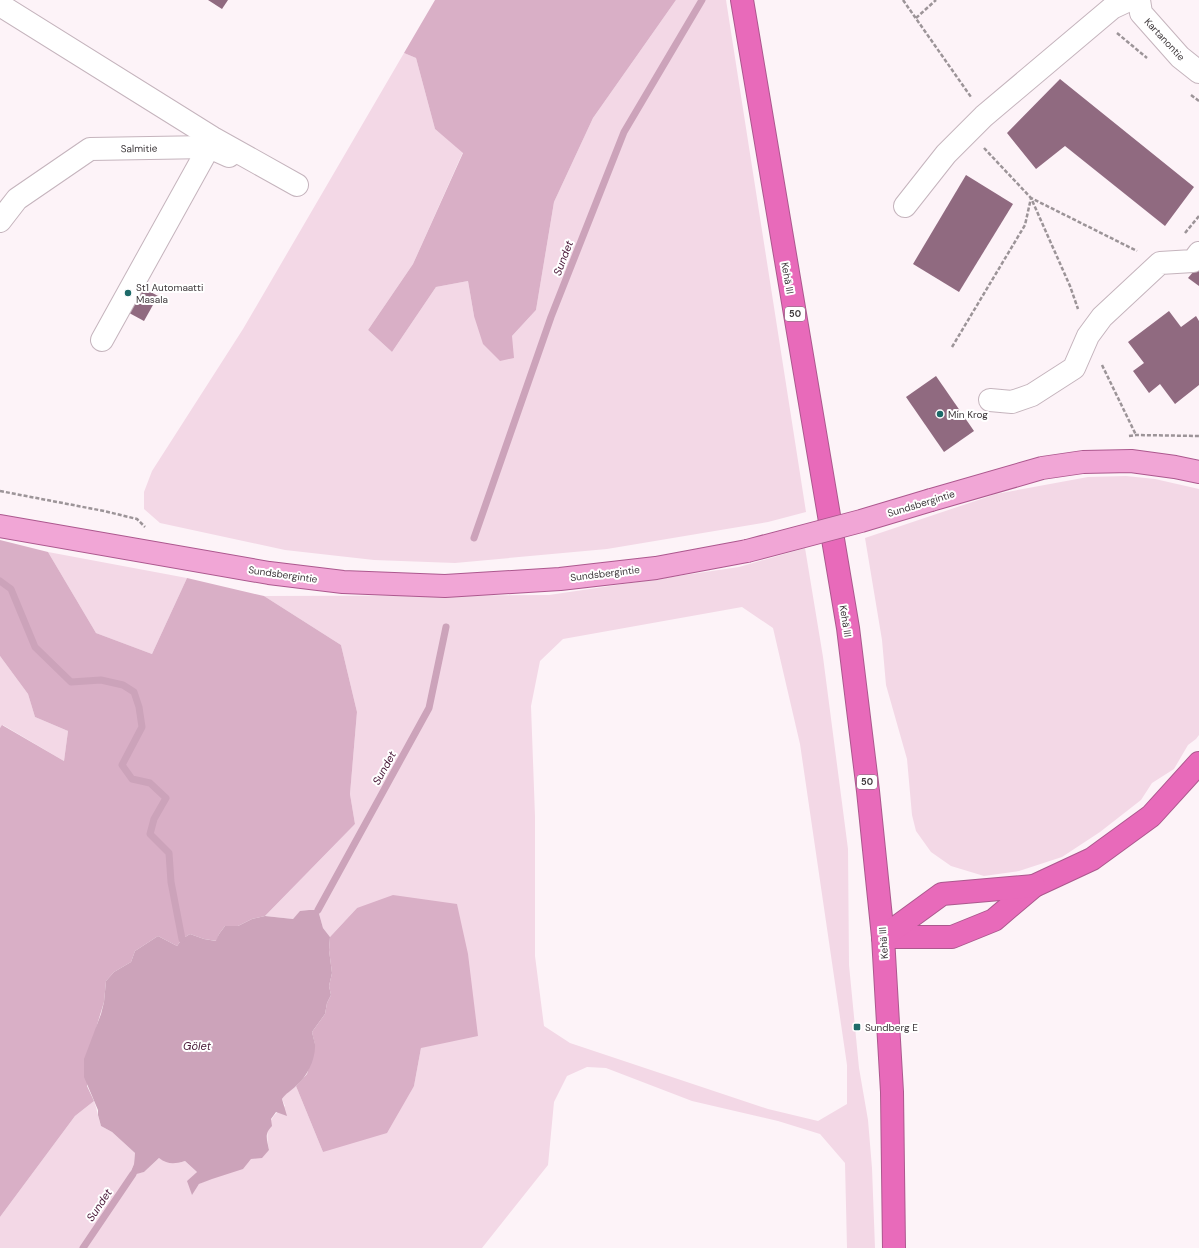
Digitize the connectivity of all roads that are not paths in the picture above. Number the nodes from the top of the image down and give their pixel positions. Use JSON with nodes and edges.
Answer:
{"nodes":[{"id":1,"x":742,"y":0,"type":"edge"},
{"id":2,"x":1129,"y":0,"type":"edge"},
{"id":3,"x":1139,"y":0,"type":"edge"},
{"id":4,"x":0,"y":5,"type":"edge"},
{"id":5,"x":1199,"y":72,"type":"edge"},
{"id":6,"x":209,"y":147,"type":"junction"},
{"id":7,"x":905,"y":206,"type":"dead end"},
{"id":8,"x":0,"y":221,"type":"edge"},
{"id":9,"x":1199,"y":253,"type":"edge"},
{"id":10,"x":102,"y":340,"type":"dead end"},
{"id":11,"x":990,"y":400,"type":"dead end"},
{"id":12,"x":1199,"y":472,"type":"edge"},
{"id":13,"x":1,"y":526,"type":"edge"},
{"id":14,"x":1199,"y":763,"type":"edge"},
{"id":15,"x":1034,"y":886,"type":"junction"},
{"id":16,"x":883,"y":937,"type":"junction"},
{"id":17,"x":894,"y":1248,"type":"edge"}],
"edges":[{"from":1,"to":16,"type":"highway","name":"Kehä III","number":"50"},
{"from":2,"to":7,"type":"street"},
{"from":3,"to":5,"type":"street","name":"Kartanontie"},
{"from":4,"to":6,"type":"street","name":"Salmitie"},
{"from":6,"to":8,"type":"street","name":"Salmitie"},
{"from":6,"to":10,"type":"street"},
{"from":9,"to":11,"type":"street"},
{"from":12,"to":13,"type":"main road","name":"Sundsbergintie","bridge":true},
{"from":14,"to":15,"type":"highway"},
{"from":15,"to":16,"type":"highway"},
{"from":15,"to":16,"type":"highway"},
{"from":16,"to":17,"type":"highway","name":"Kehä III","number":"50"}]}
